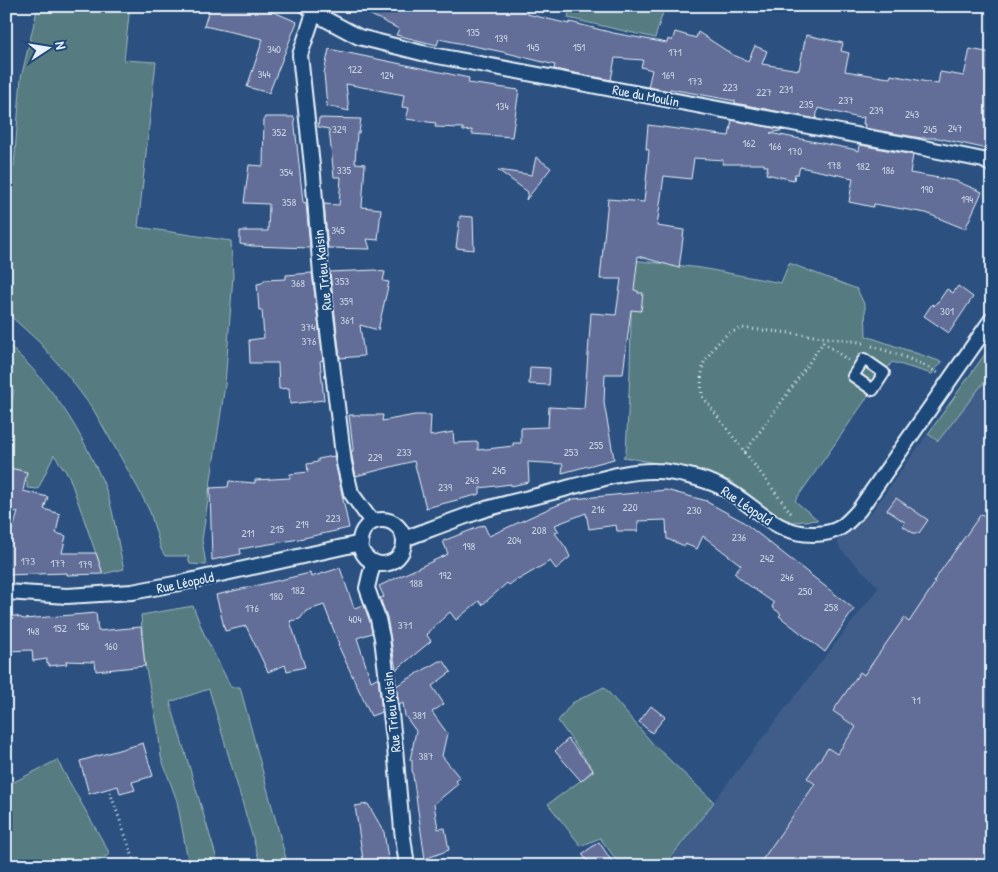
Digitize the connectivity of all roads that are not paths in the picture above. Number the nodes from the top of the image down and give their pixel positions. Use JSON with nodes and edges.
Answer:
{"nodes":[{"id":1,"x":311,"y":10,"type":"edge"},
{"id":2,"x":992,"y":165,"type":"edge"},
{"id":3,"x":992,"y":319,"type":"edge"},
{"id":4,"x":372,"y":522,"type":"junction"},
{"id":5,"x":404,"y":539,"type":"junction"},
{"id":6,"x":361,"y":543,"type":"junction"},
{"id":7,"x":374,"y":562,"type":"junction"},
{"id":8,"x":6,"y":592,"type":"edge"},
{"id":9,"x":407,"y":866,"type":"edge"}],
"edges":[{"from":1,"to":2,"type":"street","name":"Rue du Moulin"},
{"from":1,"to":4,"type":"street","name":"Rue Trieu Kaisin"},
{"from":3,"to":5,"type":"street","name":"Rue Léopold"},
{"from":4,"to":5,"type":"street"},
{"from":4,"to":6,"type":"street"},
{"from":5,"to":7,"type":"street"},
{"from":6,"to":7,"type":"street"},
{"from":6,"to":8,"type":"street","name":"Rue Léopold"},
{"from":7,"to":9,"type":"street","name":"Rue Trieu Kaisin"}]}
